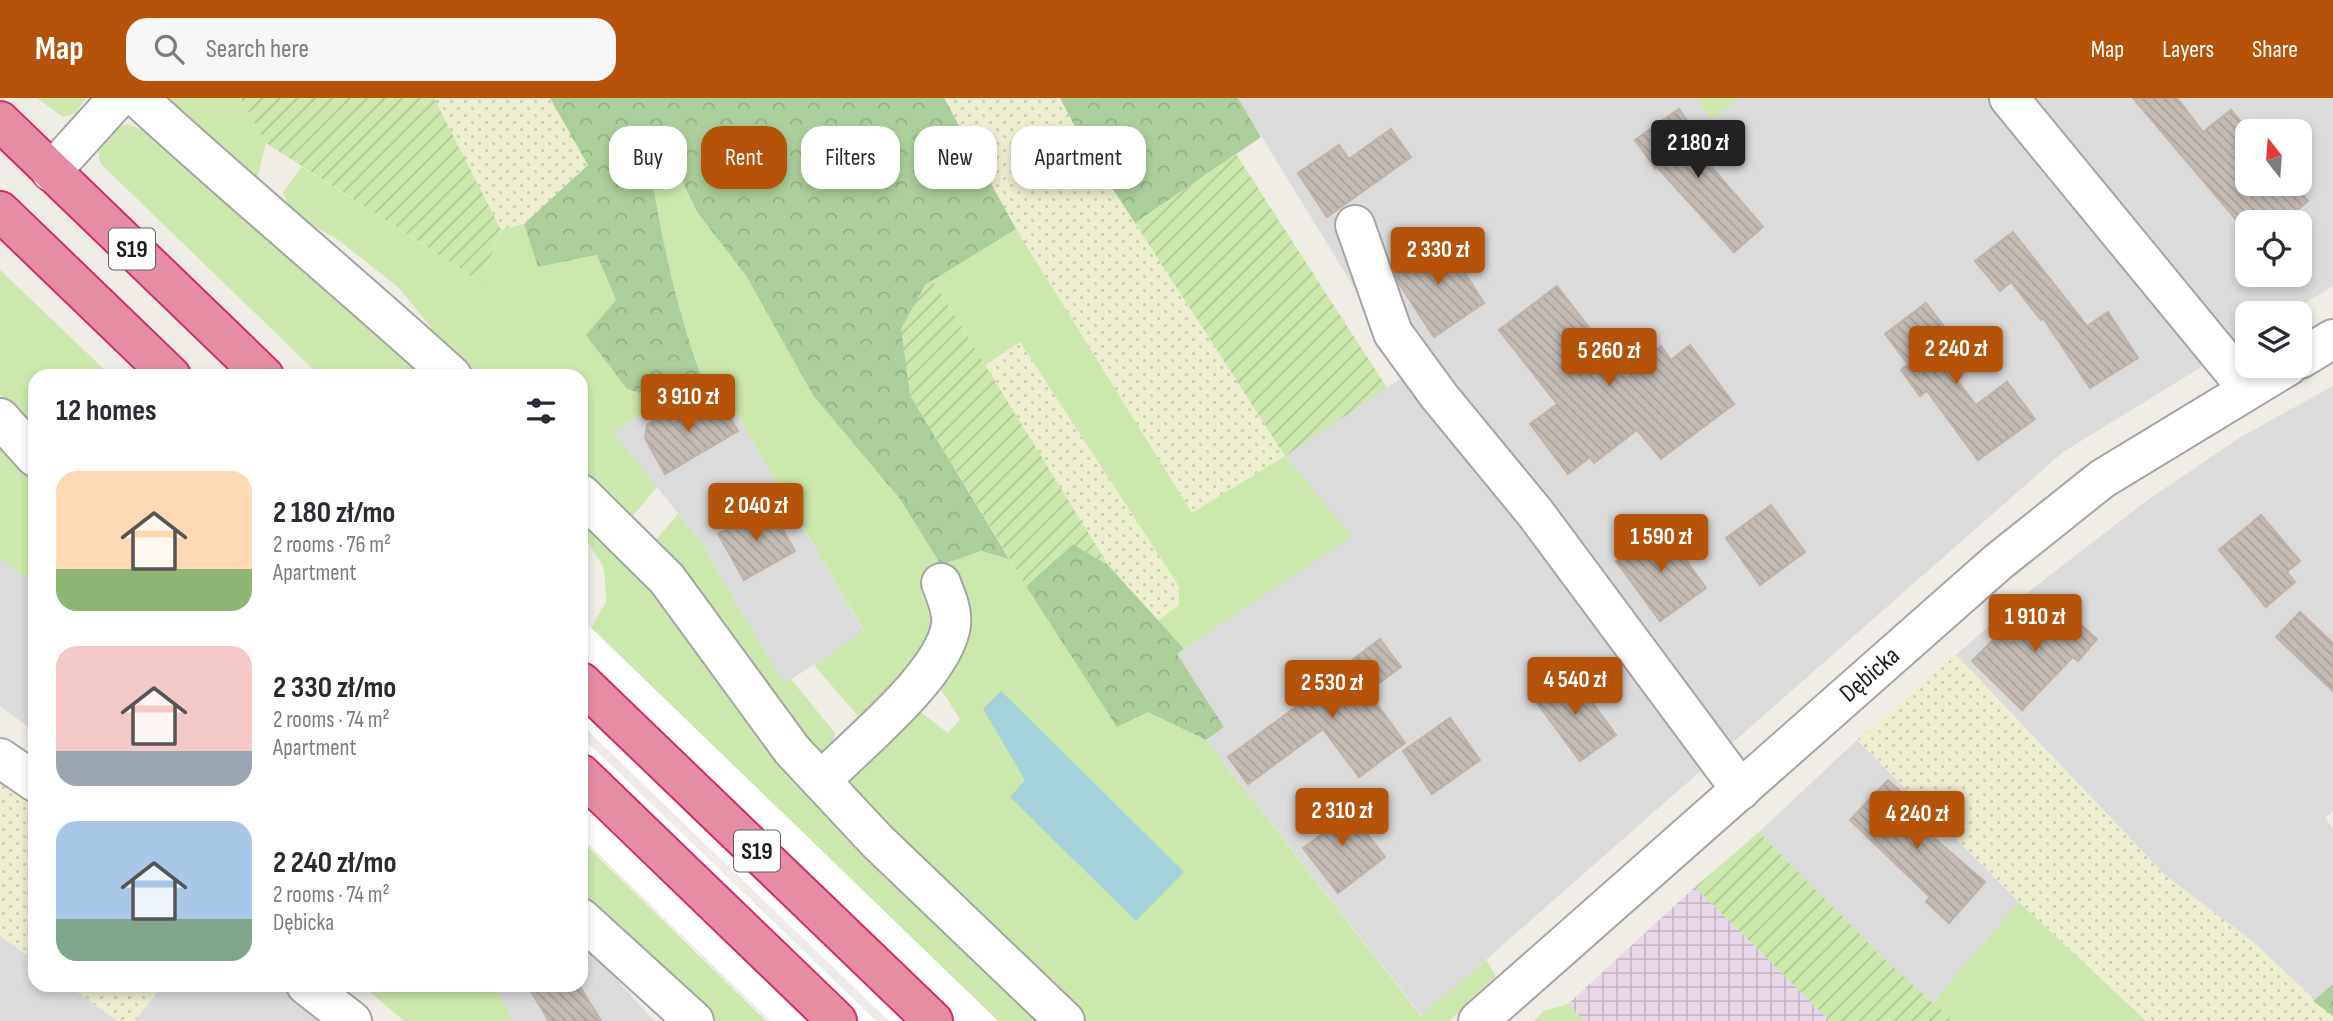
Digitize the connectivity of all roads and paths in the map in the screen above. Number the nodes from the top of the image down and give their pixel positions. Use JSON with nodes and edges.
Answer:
{"nodes":[{"id":1,"x":118,"y":98,"type":"edge"},
{"id":2,"x":138,"y":98,"type":"edge"},
{"id":3,"x":2009,"y":98,"type":"edge"},
{"id":4,"x":0,"y":121,"type":"edge"},
{"id":5,"x":51,"y":172,"type":"junction"},
{"id":6,"x":0,"y":211,"type":"edge"},
{"id":7,"x":1355,"y":225,"type":"dead end"},
{"id":8,"x":2333,"y":340,"type":"edge"},
{"id":9,"x":2312,"y":352,"type":"edge"},
{"id":10,"x":164,"y":369,"type":"edge"},
{"id":11,"x":257,"y":369,"type":"edge"},
{"id":12,"x":444,"y":369,"type":"edge"},
{"id":13,"x":2267,"y":378,"type":"edge"},
{"id":14,"x":2248,"y":389,"type":"junction"},
{"id":15,"x":0,"y":418,"type":"edge"},
{"id":16,"x":28,"y":449,"type":"edge"},
{"id":17,"x":588,"y":501,"type":"edge"},
{"id":18,"x":941,"y":583,"type":"dead end"},
{"id":19,"x":588,"y":689,"type":"edge"},
{"id":20,"x":0,"y":758,"type":"edge"},
{"id":21,"x":28,"y":777,"type":"edge"},
{"id":22,"x":588,"y":781,"type":"edge"},
{"id":23,"x":821,"y":781,"type":"junction"},
{"id":24,"x":1741,"y":790,"type":"junction"},
{"id":25,"x":588,"y":924,"type":"edge"},
{"id":26,"x":315,"y":992,"type":"edge"},
{"id":27,"x":352,"y":1021,"type":"edge"},
{"id":28,"x":694,"y":1021,"type":"edge"},
{"id":29,"x":837,"y":1021,"type":"edge"},
{"id":30,"x":933,"y":1021,"type":"edge"},
{"id":31,"x":1065,"y":1021,"type":"edge"},
{"id":32,"x":1478,"y":1021,"type":"edge"}],
"edges":[{"from":1,"to":5,"type":"street"},
{"from":2,"to":12,"type":"street"},
{"from":3,"to":14,"type":"street"},
{"from":4,"to":5,"type":"highway","number":"S19"},
{"from":5,"to":11,"type":"highway","number":"S19"},
{"from":6,"to":10,"type":"highway","number":"S19"},
{"from":7,"to":24,"type":"street"},
{"from":8,"to":9,"type":"street"},
{"from":13,"to":14,"type":"street","name":"Dębicka"},
{"from":14,"to":24,"type":"street","name":"Dębicka"},
{"from":15,"to":16,"type":"street"},
{"from":17,"to":23,"type":"street"},
{"from":18,"to":23,"type":"street"},
{"from":19,"to":30,"type":"highway","number":"S19"},
{"from":20,"to":21,"type":"street"},
{"from":22,"to":29,"type":"highway","number":"S19"},
{"from":23,"to":31,"type":"street"},
{"from":24,"to":32,"type":"street","name":"Dębicka"},
{"from":25,"to":28,"type":"street"},
{"from":26,"to":27,"type":"street"}]}
